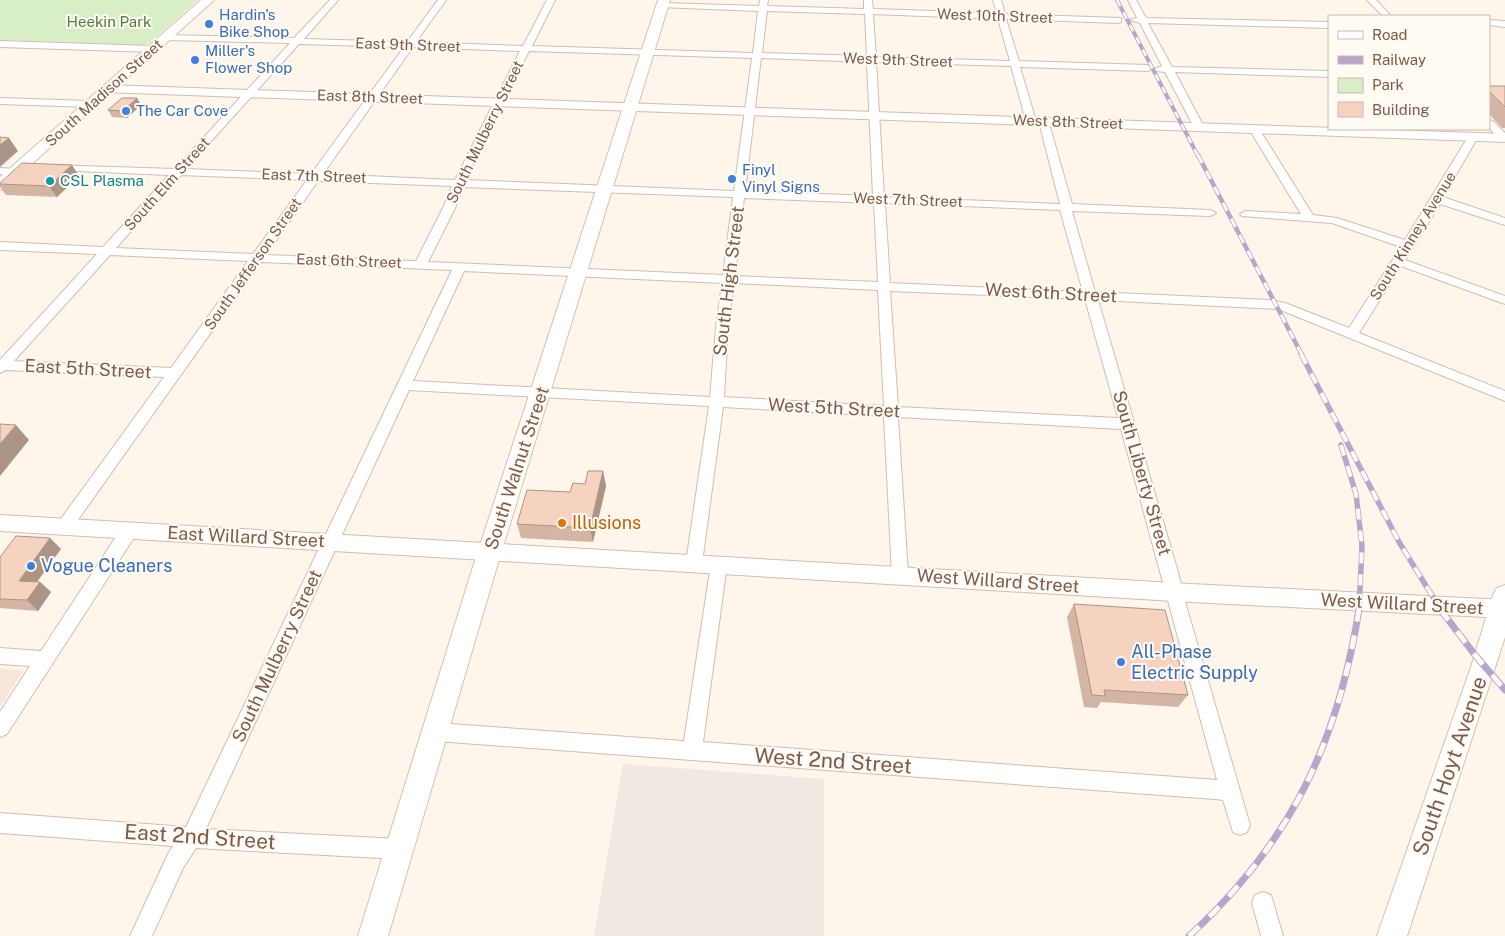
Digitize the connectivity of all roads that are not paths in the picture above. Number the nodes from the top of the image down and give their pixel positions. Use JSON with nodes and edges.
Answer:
{"nodes":[{"id":1,"x":208,"y":0,"type":"edge"},
{"id":2,"x":334,"y":0,"type":"edge"},
{"id":3,"x":442,"y":0,"type":"edge"},
{"id":4,"x":551,"y":0,"type":"edge"},
{"id":5,"x":997,"y":0,"type":"edge"},
{"id":6,"x":1132,"y":0,"type":"edge"},
{"id":7,"x":1371,"y":0,"type":"edge"},
{"id":8,"x":663,"y":3,"type":"edge"},
{"id":9,"x":764,"y":4,"type":"edge"},
{"id":10,"x":868,"y":6,"type":"edge"},
{"id":11,"x":1386,"y":15,"type":"edge"},
{"id":12,"x":1001,"y":16,"type":"junction"},
{"id":13,"x":1118,"y":20,"type":"dead end"},
{"id":14,"x":1138,"y":20,"type":"junction"},
{"id":15,"x":1490,"y":23,"type":"edge"},
{"id":16,"x":1505,"y":24,"type":"edge"},
{"id":17,"x":1328,"y":26,"type":"edge"},
{"id":18,"x":167,"y":36,"type":"junction"},
{"id":19,"x":296,"y":41,"type":"junction"},
{"id":20,"x":0,"y":44,"type":"edge"},
{"id":21,"x":18,"y":44,"type":"junction"},
{"id":22,"x":410,"y":45,"type":"junction"},
{"id":23,"x":526,"y":48,"type":"junction"},
{"id":24,"x":153,"y":49,"type":"junction"},
{"id":25,"x":648,"y":52,"type":"junction"},
{"id":26,"x":6,"y":53,"type":"dead end"},
{"id":27,"x":758,"y":56,"type":"junction"},
{"id":28,"x":871,"y":59,"type":"junction"},
{"id":29,"x":1015,"y":64,"type":"junction"},
{"id":30,"x":1148,"y":68,"type":"dead end"},
{"id":31,"x":1163,"y":69,"type":"junction"},
{"id":32,"x":1328,"y":74,"type":"edge"},
{"id":33,"x":108,"y":89,"type":"junction"},
{"id":34,"x":249,"y":94,"type":"junction"},
{"id":35,"x":373,"y":97,"type":"junction"},
{"id":36,"x":0,"y":101,"type":"edge"},
{"id":37,"x":499,"y":102,"type":"junction"},
{"id":38,"x":91,"y":104,"type":"junction"},
{"id":39,"x":631,"y":106,"type":"junction"},
{"id":40,"x":750,"y":111,"type":"junction"},
{"id":41,"x":874,"y":115,"type":"junction"},
{"id":42,"x":1038,"y":121,"type":"junction"},
{"id":43,"x":1490,"y":124,"type":"edge"},
{"id":44,"x":1199,"y":127,"type":"junction"},
{"id":45,"x":1254,"y":129,"type":"junction"},
{"id":46,"x":1473,"y":137,"type":"junction"},
{"id":47,"x":1504,"y":138,"type":"edge"},
{"id":48,"x":13,"y":170,"type":"edge"},
{"id":49,"x":178,"y":171,"type":"junction"},
{"id":50,"x":316,"y":176,"type":"junction"},
{"id":51,"x":458,"y":182,"type":"junction"},
{"id":52,"x":0,"y":186,"type":"edge"},
{"id":53,"x":605,"y":188,"type":"junction"},
{"id":54,"x":740,"y":193,"type":"junction"},
{"id":55,"x":878,"y":199,"type":"junction"},
{"id":56,"x":1437,"y":199,"type":"junction"},
{"id":57,"x":1066,"y":207,"type":"junction"},
{"id":58,"x":1210,"y":213,"type":"dead end"},
{"id":59,"x":1246,"y":214,"type":"dead end"},
{"id":60,"x":1308,"y":217,"type":"junction"},
{"id":61,"x":1505,"y":222,"type":"edge"},
{"id":62,"x":1408,"y":245,"type":"junction"},
{"id":63,"x":0,"y":246,"type":"edge"},
{"id":64,"x":106,"y":251,"type":"junction"},
{"id":65,"x":258,"y":258,"type":"junction"},
{"id":66,"x":1397,"y":261,"type":"junction"},
{"id":67,"x":421,"y":264,"type":"junction"},
{"id":68,"x":460,"y":266,"type":"junction"},
{"id":69,"x":579,"y":271,"type":"junction"},
{"id":70,"x":728,"y":278,"type":"junction"},
{"id":71,"x":884,"y":285,"type":"junction"},
{"id":72,"x":1089,"y":295,"type":"junction"},
{"id":73,"x":1505,"y":300,"type":"edge"},
{"id":74,"x":1352,"y":334,"type":"junction"},
{"id":75,"x":1,"y":366,"type":"edge"},
{"id":76,"x":176,"y":373,"type":"junction"},
{"id":77,"x":404,"y":386,"type":"junction"},
{"id":78,"x":541,"y":392,"type":"junction"},
{"id":79,"x":1505,"y":396,"type":"edge"},
{"id":80,"x":717,"y":402,"type":"junction"},
{"id":81,"x":891,"y":411,"type":"junction"},
{"id":82,"x":1127,"y":424,"type":"junction"},
{"id":83,"x":0,"y":523,"type":"edge"},
{"id":84,"x":64,"y":527,"type":"junction"},
{"id":85,"x":129,"y":531,"type":"junction"},
{"id":86,"x":332,"y":541,"type":"junction"},
{"id":87,"x":491,"y":551,"type":"junction"},
{"id":88,"x":694,"y":563,"type":"junction"},
{"id":89,"x":719,"y":564,"type":"junction"},
{"id":90,"x":900,"y":575,"type":"junction"},
{"id":91,"x":1175,"y":592,"type":"junction"},
{"id":92,"x":1504,"y":604,"type":"edge"},
{"id":93,"x":0,"y":656,"type":"edge"},
{"id":94,"x":46,"y":659,"type":"junction"},
{"id":95,"x":0,"y":728,"type":"edge"},
{"id":96,"x":436,"y":732,"type":"junction"},
{"id":97,"x":692,"y":751,"type":"junction"},
{"id":98,"x":1230,"y":792,"type":"junction"},
{"id":99,"x":0,"y":823,"type":"edge"},
{"id":100,"x":1240,"y":825,"type":"dead end"},
{"id":101,"x":192,"y":837,"type":"junction"},
{"id":102,"x":399,"y":850,"type":"junction"},
{"id":103,"x":1263,"y":903,"type":"dead end"},
{"id":104,"x":141,"y":936,"type":"edge"},
{"id":105,"x":373,"y":936,"type":"edge"},
{"id":106,"x":1272,"y":936,"type":"edge"},
{"id":107,"x":1392,"y":936,"type":"edge"}],
"edges":[{"from":1,"to":18,"type":"main road","name":"South Madison Street"},
{"from":2,"to":19,"type":"street","name":"South Elm Street"},
{"from":3,"to":22,"type":"street","name":"South Jefferson Street"},
{"from":4,"to":23,"type":"street","name":"South Mulberry Street"},
{"from":5,"to":12,"type":"street","name":"South Liberty Street"},
{"from":6,"to":14,"type":"street"},
{"from":7,"to":11,"type":"street"},
{"from":8,"to":9,"type":"street","name":"West 10th Street"},
{"from":8,"to":25,"type":"main road","name":"South Walnut Street"},
{"from":9,"to":10,"type":"street","name":"West 10th Street"},
{"from":9,"to":27,"type":"street","name":"South High Street"},
{"from":10,"to":12,"type":"street","name":"West 10th Street"},
{"from":10,"to":28,"type":"street"},
{"from":12,"to":13,"type":"street","name":"West 10th Street"},
{"from":12,"to":29,"type":"street","name":"South Liberty Street"},
{"from":14,"to":17,"type":"street"},
{"from":14,"to":31,"type":"street"},
{"from":15,"to":16,"type":"street"},
{"from":18,"to":19,"type":"street","name":"East 9th Street"},
{"from":18,"to":24,"type":"main road","name":"South Madison Street"},
{"from":19,"to":22,"type":"street","name":"East 9th Street"},
{"from":19,"to":34,"type":"street","name":"South Elm Street"},
{"from":20,"to":21,"type":"street"},
{"from":21,"to":24,"type":"street"},
{"from":21,"to":26,"type":"street"},
{"from":22,"to":23,"type":"street","name":"East 9th Street"},
{"from":22,"to":35,"type":"street","name":"South Jefferson Street"},
{"from":23,"to":25,"type":"street","name":"East 9th Street"},
{"from":23,"to":37,"type":"street","name":"South Mulberry Street"},
{"from":24,"to":33,"type":"main road","name":"South Madison Street"},
{"from":25,"to":27,"type":"street","name":"West 9th Street"},
{"from":25,"to":39,"type":"main road","name":"South Walnut Street"},
{"from":27,"to":28,"type":"street","name":"West 9th Street"},
{"from":27,"to":40,"type":"street","name":"South High Street"},
{"from":28,"to":29,"type":"street","name":"West 9th Street"},
{"from":28,"to":41,"type":"street"},
{"from":29,"to":30,"type":"street","name":"West 9th Street"},
{"from":29,"to":42,"type":"street","name":"South Liberty Street"},
{"from":31,"to":32,"type":"street"},
{"from":31,"to":44,"type":"street"},
{"from":33,"to":34,"type":"street","name":"East 8th Street"},
{"from":33,"to":38,"type":"main road","name":"South Madison Street"},
{"from":34,"to":35,"type":"street","name":"East 8th Street"},
{"from":34,"to":49,"type":"street","name":"South Elm Street"},
{"from":35,"to":37,"type":"street","name":"East 8th Street"},
{"from":35,"to":50,"type":"street","name":"South Jefferson Street"},
{"from":36,"to":38,"type":"street"},
{"from":37,"to":39,"type":"street","name":"East 8th Street"},
{"from":37,"to":51,"type":"street","name":"South Mulberry Street"},
{"from":38,"to":48,"type":"main road","name":"South Madison Street"},
{"from":39,"to":40,"type":"street","name":"West 8th Street"},
{"from":39,"to":53,"type":"main road","name":"South Walnut Street"},
{"from":40,"to":41,"type":"street","name":"West 8th Street"},
{"from":40,"to":54,"type":"street","name":"South High Street"},
{"from":41,"to":42,"type":"street","name":"West 8th Street"},
{"from":41,"to":55,"type":"street"},
{"from":42,"to":44,"type":"street","name":"West 8th Street"},
{"from":42,"to":57,"type":"street","name":"South Liberty Street"},
{"from":43,"to":47,"type":"street"},
{"from":44,"to":45,"type":"street","name":"West 8th Street"},
{"from":45,"to":46,"type":"street","name":"West 8th Street"},
{"from":45,"to":60,"type":"street"},
{"from":46,"to":47,"type":"street","name":"West 8th Street"},
{"from":46,"to":56,"type":"street","name":"South Kinney Avenue"},
{"from":48,"to":49,"type":"street","name":"East 7th Street"},
{"from":48,"to":52,"type":"main road","name":"South Madison Street"},
{"from":49,"to":50,"type":"street","name":"East 7th Street"},
{"from":49,"to":64,"type":"street","name":"South Elm Street"},
{"from":50,"to":51,"type":"street","name":"East 7th Street"},
{"from":50,"to":65,"type":"street","name":"South Jefferson Street"},
{"from":51,"to":53,"type":"street","name":"East 7th Street"},
{"from":51,"to":67,"type":"street","name":"South Mulberry Street"},
{"from":53,"to":54,"type":"street","name":"West 7th Street"},
{"from":53,"to":69,"type":"main road","name":"South Walnut Street"},
{"from":54,"to":55,"type":"street","name":"West 7th Street"},
{"from":54,"to":70,"type":"street","name":"South High Street"},
{"from":55,"to":57,"type":"street","name":"West 7th Street"},
{"from":55,"to":71,"type":"street"},
{"from":56,"to":61,"type":"street"},
{"from":56,"to":62,"type":"street","name":"South Kinney Avenue"},
{"from":57,"to":58,"type":"street","name":"West 7th Street"},
{"from":57,"to":72,"type":"street","name":"South Liberty Street"},
{"from":59,"to":60,"type":"street"},
{"from":60,"to":62,"type":"street"},
{"from":62,"to":66,"type":"street","name":"South Kinney Avenue"},
{"from":63,"to":64,"type":"street","name":"East 6th Street"},
{"from":64,"to":65,"type":"street","name":"East 6th Street"},
{"from":64,"to":75,"type":"street","name":"South Elm Street"},
{"from":65,"to":67,"type":"street","name":"East 6th Street"},
{"from":65,"to":76,"type":"street","name":"South Jefferson Street"},
{"from":66,"to":73,"type":"street"},
{"from":66,"to":74,"type":"street","name":"South Kinney Avenue"},
{"from":67,"to":68,"type":"street","name":"East 6th Street"},
{"from":68,"to":69,"type":"street","name":"East 6th Street"},
{"from":68,"to":77,"type":"street","name":"South Mulberry Street"},
{"from":69,"to":70,"type":"street","name":"West 6th Street"},
{"from":69,"to":78,"type":"main road","name":"South Walnut Street"},
{"from":70,"to":71,"type":"street","name":"West 6th Street"},
{"from":70,"to":80,"type":"street","name":"South High Street"},
{"from":71,"to":72,"type":"street","name":"West 6th Street"},
{"from":71,"to":81,"type":"street"},
{"from":72,"to":74,"type":"street","name":"West 6th Street"},
{"from":72,"to":82,"type":"street","name":"South Liberty Street"},
{"from":74,"to":79,"type":"street","name":"West 6th Street"},
{"from":75,"to":76,"type":"street","name":"East 5th Street"},
{"from":76,"to":84,"type":"street","name":"South Jefferson Street"},
{"from":77,"to":78,"type":"street"},
{"from":77,"to":86,"type":"street","name":"South Mulberry Street"},
{"from":78,"to":80,"type":"street","name":"West 5th Street"},
{"from":78,"to":87,"type":"main road","name":"South Walnut Street"},
{"from":80,"to":81,"type":"street","name":"West 5th Street"},
{"from":80,"to":88,"type":"street","name":"South High Street"},
{"from":81,"to":82,"type":"street","name":"West 5th Street"},
{"from":81,"to":90,"type":"street"},
{"from":82,"to":91,"type":"street","name":"South Liberty Street"},
{"from":83,"to":84,"type":"street","name":"East Willard Street"},
{"from":84,"to":85,"type":"street","name":"East Willard Street"},
{"from":85,"to":86,"type":"street","name":"East Willard Street"},
{"from":85,"to":94,"type":"street"},
{"from":86,"to":87,"type":"street","name":"East Willard Street"},
{"from":86,"to":101,"type":"street","name":"South Mulberry Street"},
{"from":87,"to":88,"type":"street","name":"West Willard Street"},
{"from":87,"to":96,"type":"main road","name":"South Walnut Street"},
{"from":88,"to":89,"type":"street","name":"West Willard Street"},
{"from":89,"to":90,"type":"street","name":"West Willard Street"},
{"from":89,"to":97,"type":"street"},
{"from":90,"to":91,"type":"street","name":"West Willard Street"},
{"from":91,"to":92,"type":"street","name":"West Willard Street"},
{"from":91,"to":98,"type":"street","name":"South Liberty Street"},
{"from":92,"to":107,"type":"main road","name":"South Hoyt Avenue"},
{"from":93,"to":94,"type":"street"},
{"from":94,"to":95,"type":"street"},
{"from":96,"to":97,"type":"street","name":"West 2nd Street"},
{"from":96,"to":102,"type":"main road","name":"South Walnut Street"},
{"from":97,"to":98,"type":"street","name":"West 2nd Street"},
{"from":98,"to":100,"type":"street","name":"South Liberty Street"},
{"from":99,"to":101,"type":"street","name":"East 2nd Street"},
{"from":101,"to":102,"type":"street","name":"East 2nd Street"},
{"from":101,"to":104,"type":"street","name":"South Mulberry Street"},
{"from":102,"to":105,"type":"main road","name":"South Walnut Street"},
{"from":103,"to":106,"type":"street"}]}
